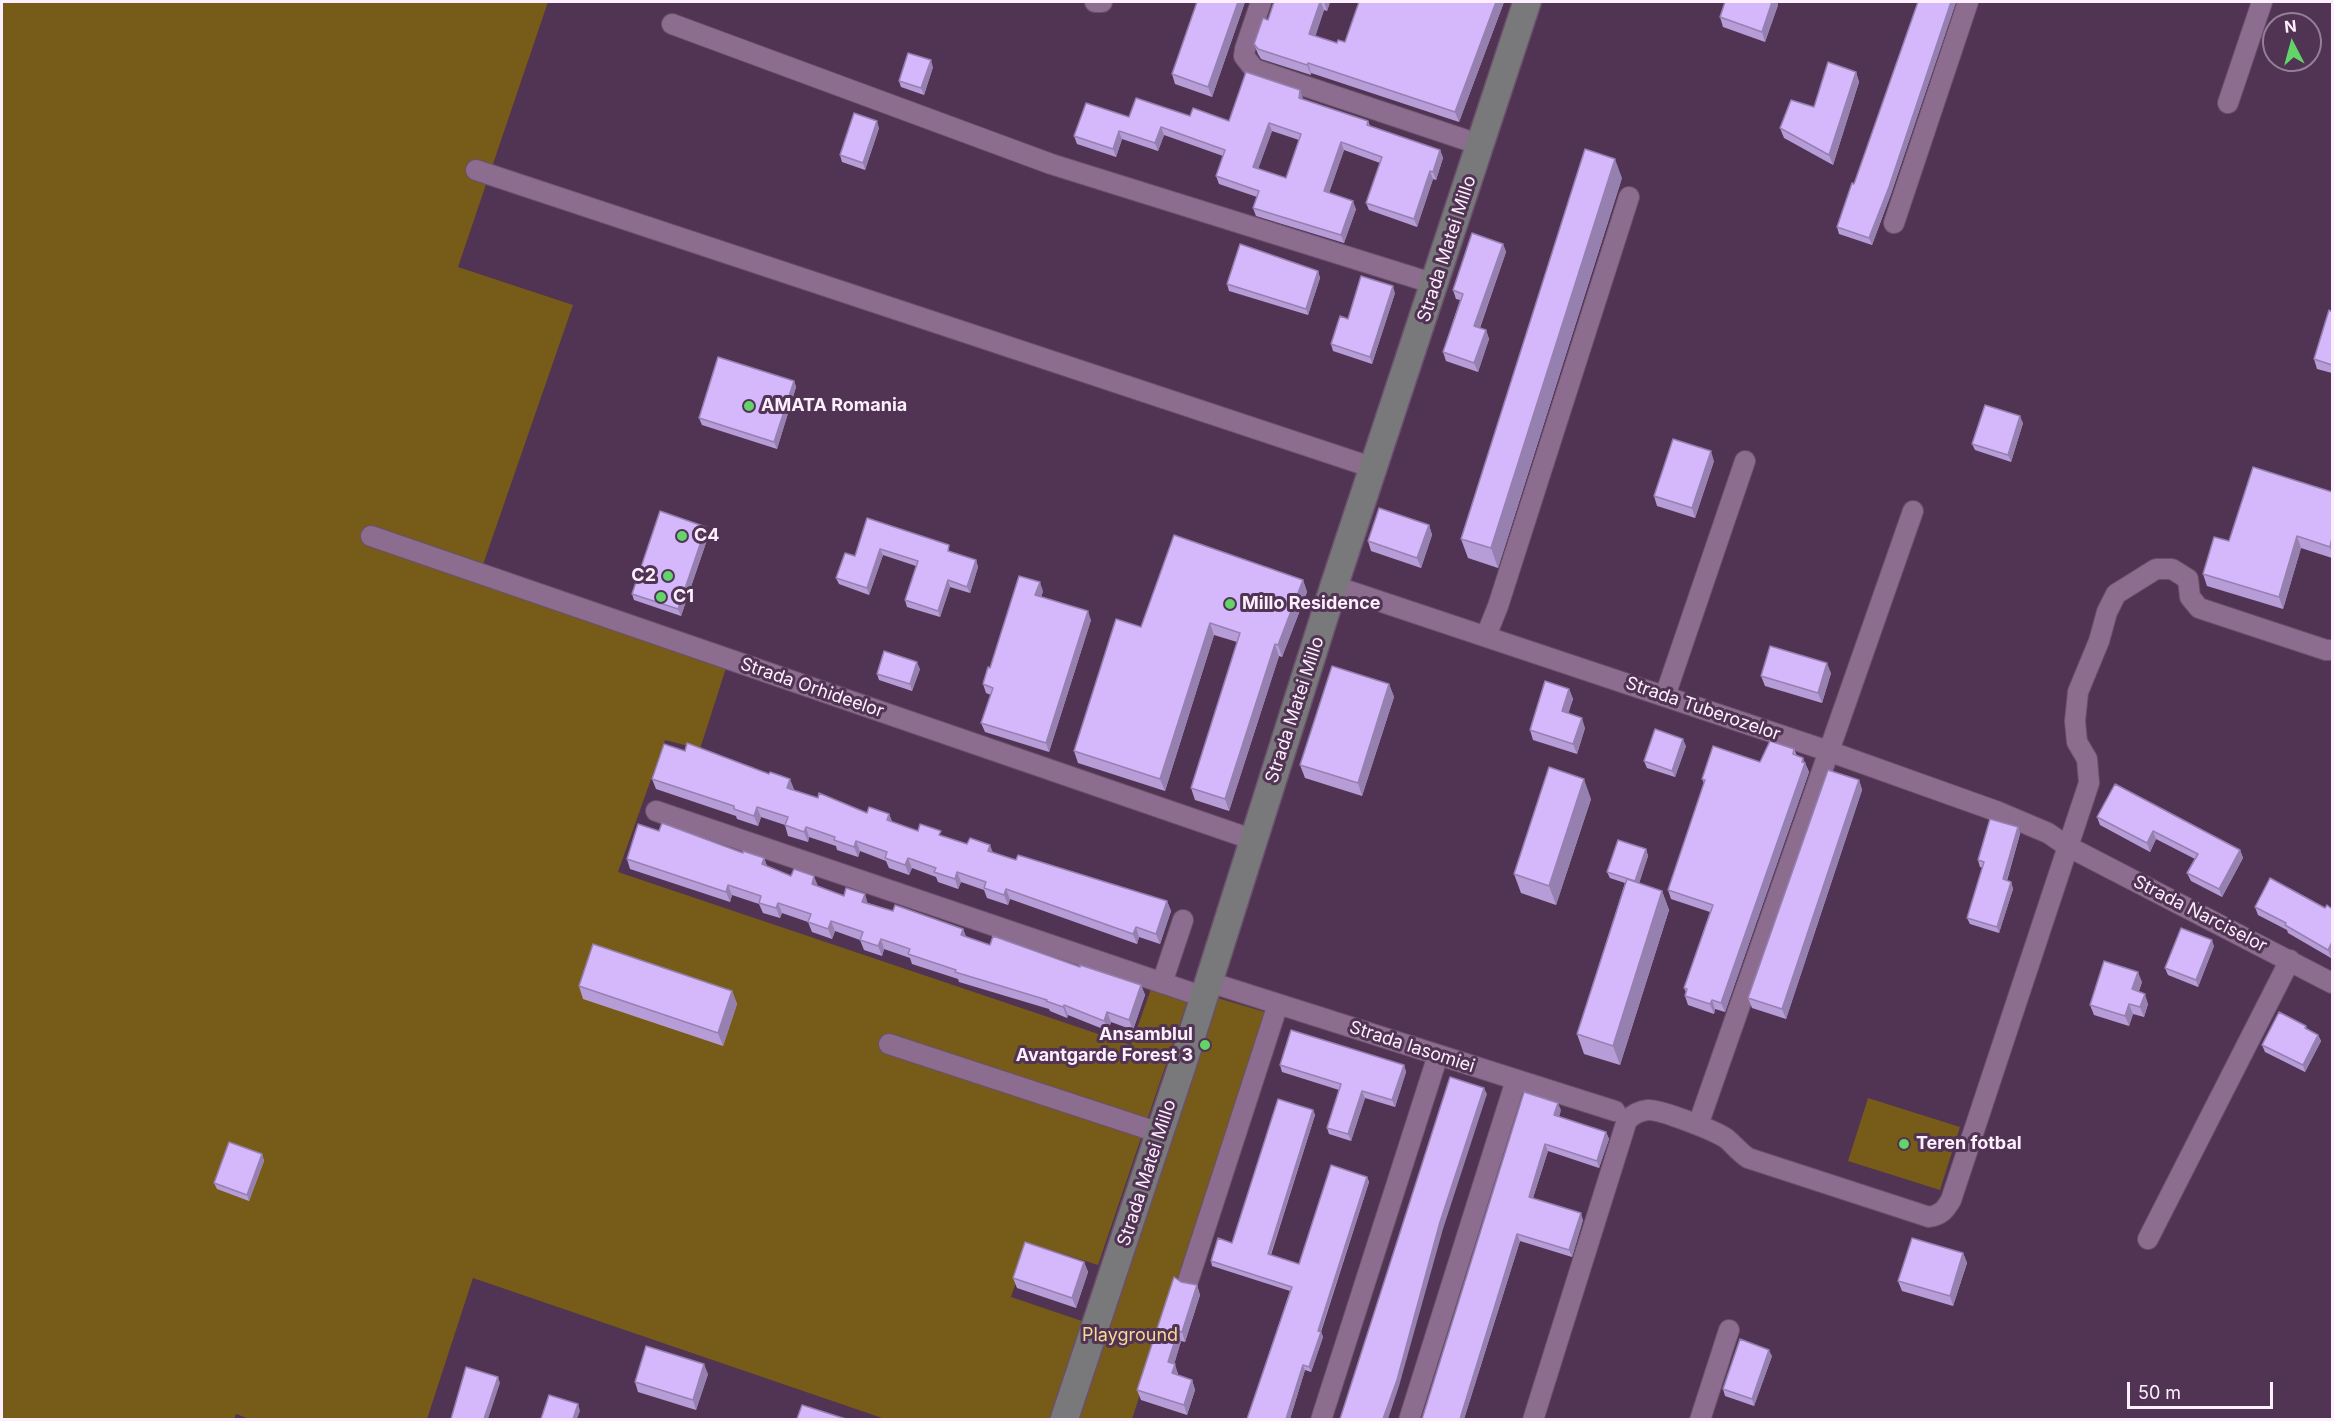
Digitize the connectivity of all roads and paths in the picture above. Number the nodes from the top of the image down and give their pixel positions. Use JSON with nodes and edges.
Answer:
{"nodes":[{"id":1,"x":1095,"y":2,"type":"edge"},
{"id":2,"x":1102,"y":2,"type":"edge"},
{"id":3,"x":1261,"y":2,"type":"edge"},
{"id":4,"x":1527,"y":2,"type":"edge"},
{"id":5,"x":1968,"y":2,"type":"edge"},
{"id":6,"x":2262,"y":2,"type":"edge"},
{"id":7,"x":672,"y":24,"type":"dead end"},
{"id":8,"x":2228,"y":103,"type":"dead end"},
{"id":9,"x":1481,"y":145,"type":"junction"},
{"id":10,"x":476,"y":170,"type":"dead end"},
{"id":11,"x":1629,"y":197,"type":"dead end"},
{"id":12,"x":1894,"y":223,"type":"dead end"},
{"id":13,"x":1435,"y":284,"type":"junction"},
{"id":14,"x":1745,"y":461,"type":"dead end"},
{"id":15,"x":1374,"y":468,"type":"junction"},
{"id":16,"x":1913,"y":511,"type":"dead end"},
{"id":17,"x":370,"y":537,"type":"dead end"},
{"id":18,"x":1334,"y":586,"type":"junction"},
{"id":19,"x":1486,"y":636,"type":"junction"},
{"id":20,"x":2332,"y":650,"type":"edge"},
{"id":21,"x":1665,"y":696,"type":"junction"},
{"id":22,"x":1828,"y":751,"type":"junction"},
{"id":23,"x":656,"y":811,"type":"dead end"},
{"id":24,"x":1254,"y":840,"type":"junction"},
{"id":25,"x":2067,"y":846,"type":"junction"},
{"id":26,"x":1183,"y":921,"type":"dead end"},
{"id":27,"x":2290,"y":960,"type":"junction"},
{"id":28,"x":1162,"y":983,"type":"junction"},
{"id":29,"x":2332,"y":983,"type":"edge"},
{"id":30,"x":1207,"y":990,"type":"junction"},
{"id":31,"x":1278,"y":1004,"type":"junction"},
{"id":32,"x":889,"y":1044,"type":"dead end"},
{"id":33,"x":1438,"y":1055,"type":"junction"},
{"id":34,"x":1516,"y":1080,"type":"junction"},
{"id":35,"x":1621,"y":1115,"type":"junction"},
{"id":36,"x":1698,"y":1125,"type":"junction"},
{"id":37,"x":1160,"y":1133,"type":"junction"},
{"id":38,"x":2148,"y":1239,"type":"dead end"},
{"id":39,"x":1188,"y":1281,"type":"edge"},
{"id":40,"x":1729,"y":1330,"type":"dead end"},
{"id":41,"x":1064,"y":1419,"type":"edge"},
{"id":42,"x":1322,"y":1419,"type":"edge"},
{"id":43,"x":1409,"y":1419,"type":"edge"},
{"id":44,"x":1533,"y":1419,"type":"edge"},
{"id":45,"x":1700,"y":1419,"type":"edge"}],
"edges":[{"from":1,"to":2,"type":"street"},
{"from":3,"to":9,"type":"street"},
{"from":4,"to":9,"type":"street","name":"Strada Matei Millo"},
{"from":5,"to":12,"type":"street"},
{"from":6,"to":8,"type":"street"},
{"from":7,"to":13,"type":"street"},
{"from":9,"to":13,"type":"street","name":"Strada Matei Millo"},
{"from":10,"to":15,"type":"street"},
{"from":11,"to":19,"type":"street"},
{"from":13,"to":15,"type":"street","name":"Strada Matei Millo"},
{"from":14,"to":21,"type":"street"},
{"from":15,"to":18,"type":"street","name":"Strada Matei Millo"},
{"from":16,"to":22,"type":"street"},
{"from":17,"to":24,"type":"street","name":"Strada Orhideelor"},
{"from":18,"to":19,"type":"street","name":"Strada Tuberozelor"},
{"from":18,"to":24,"type":"street","name":"Strada Matei Millo"},
{"from":19,"to":21,"type":"street","name":"Strada Tuberozelor"},
{"from":20,"to":25,"type":"street"},
{"from":21,"to":22,"type":"street","name":"Strada Tuberozelor"},
{"from":22,"to":25,"type":"street","name":"Strada Tuberozelor"},
{"from":22,"to":36,"type":"street"},
{"from":23,"to":28,"type":"street","name":"Strada Iasomiei"},
{"from":24,"to":30,"type":"street","name":"Strada Matei Millo"},
{"from":25,"to":27,"type":"street","name":"Strada Narciselor"},
{"from":25,"to":36,"type":"street"},
{"from":26,"to":28,"type":"street"},
{"from":27,"to":29,"type":"street","name":"Strada Narciselor"},
{"from":27,"to":38,"type":"street"},
{"from":28,"to":30,"type":"street","name":"Strada Iasomiei"},
{"from":30,"to":31,"type":"street","name":"Strada Iasomiei"},
{"from":30,"to":37,"type":"street","name":"Strada Matei Millo"},
{"from":31,"to":33,"type":"street","name":"Strada Iasomiei"},
{"from":31,"to":39,"type":"street"},
{"from":32,"to":37,"type":"street"},
{"from":33,"to":34,"type":"street","name":"Strada Iasomiei"},
{"from":33,"to":42,"type":"street"},
{"from":34,"to":35,"type":"street","name":"Strada Iasomiei"},
{"from":34,"to":43,"type":"street"},
{"from":35,"to":36,"type":"street"},
{"from":35,"to":44,"type":"street"},
{"from":37,"to":41,"type":"street","name":"Strada Matei Millo"},
{"from":40,"to":45,"type":"street"}]}
